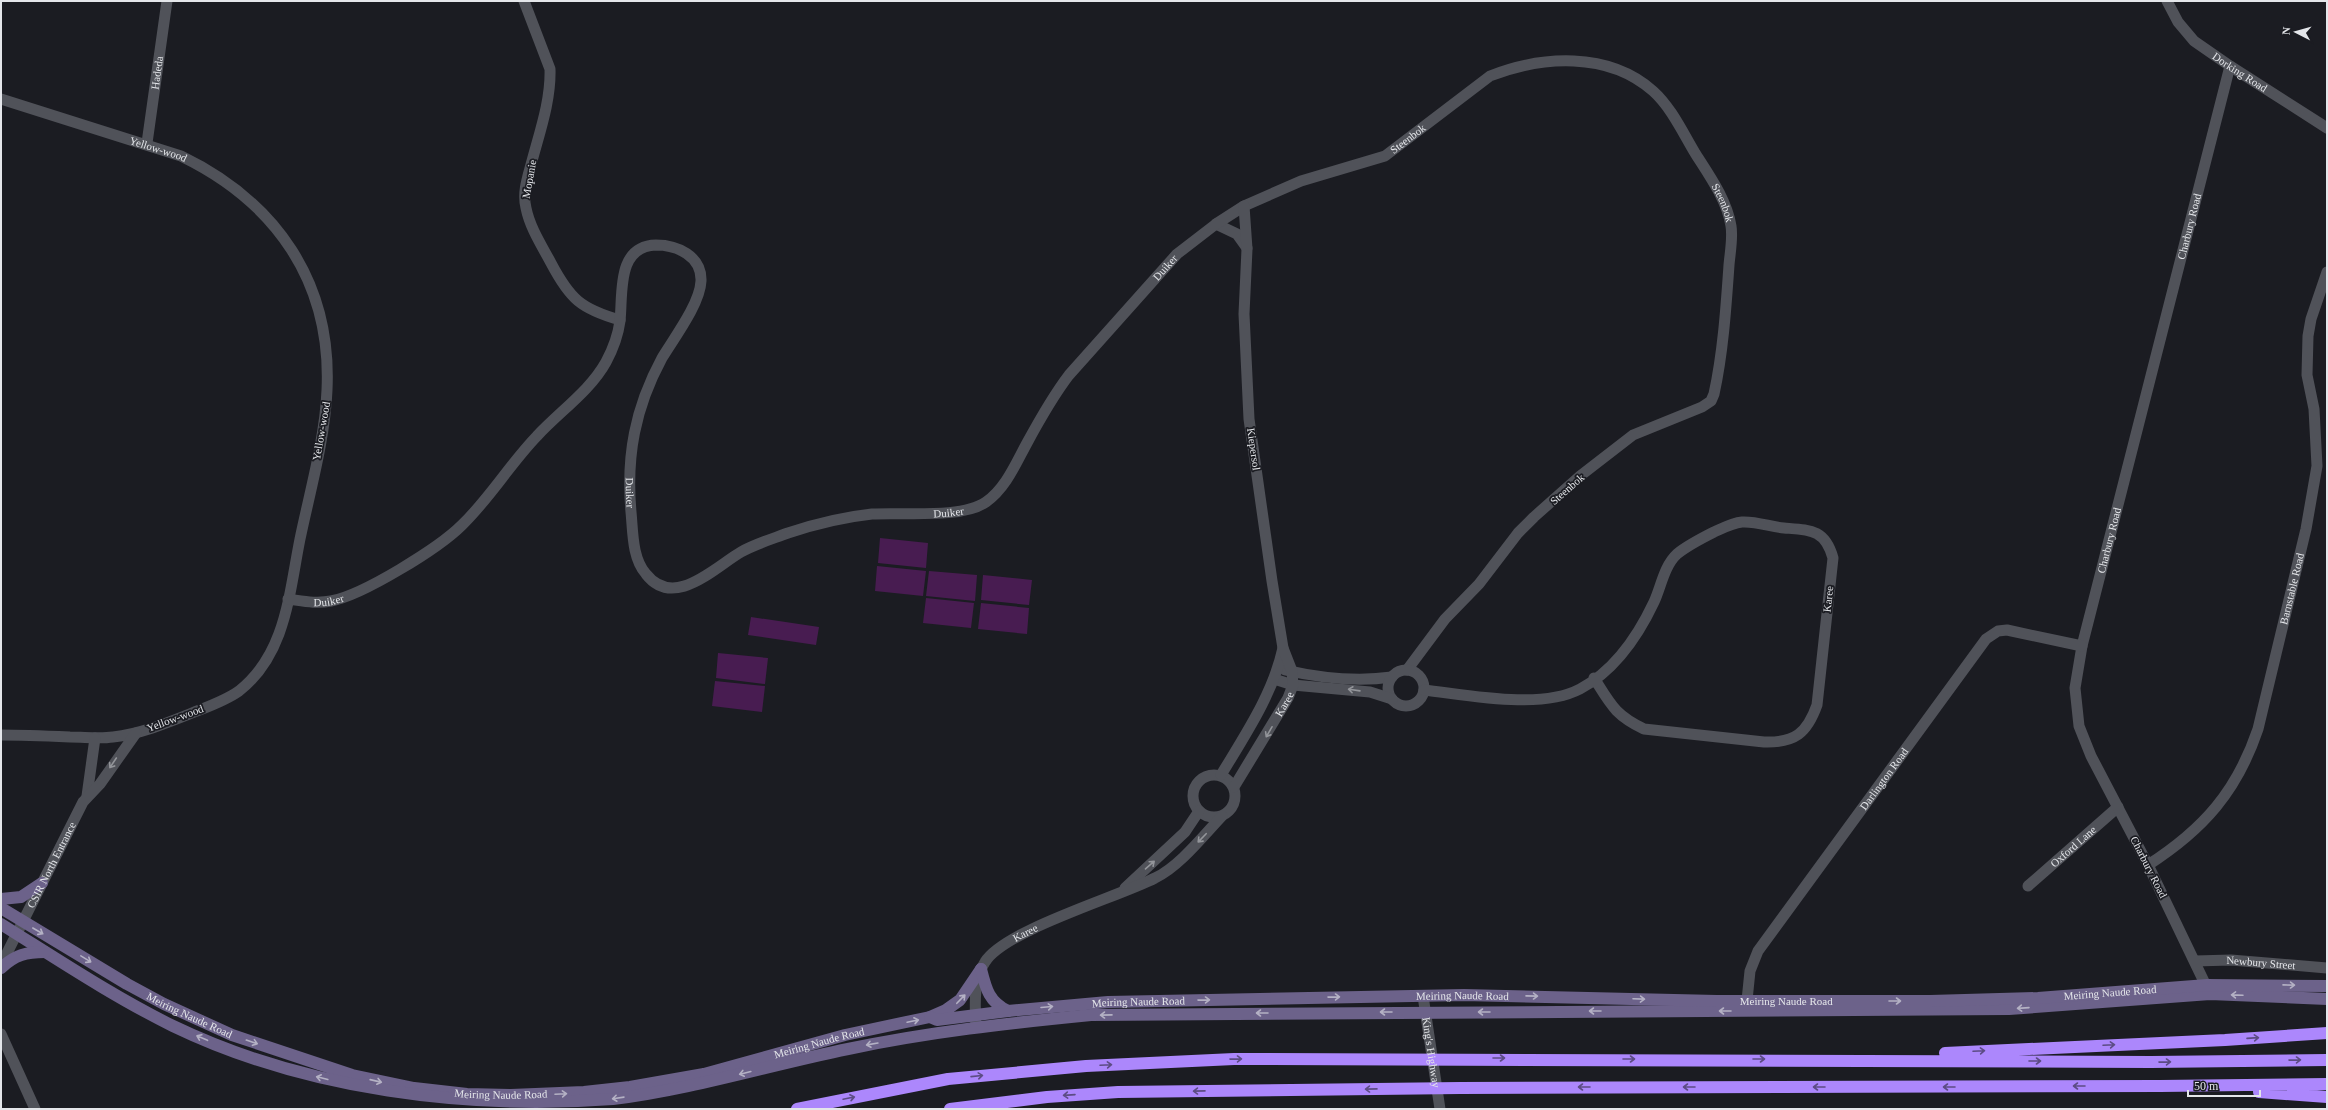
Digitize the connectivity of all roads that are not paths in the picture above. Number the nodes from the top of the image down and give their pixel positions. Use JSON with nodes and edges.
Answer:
{"nodes":[{"id":1,"x":167,"y":1,"type":"edge"},
{"id":2,"x":524,"y":1,"type":"edge"},
{"id":3,"x":2167,"y":1,"type":"edge"},
{"id":4,"x":2230,"y":66,"type":"junction"},
{"id":5,"x":1,"y":99,"type":"edge"},
{"id":6,"x":2327,"y":128,"type":"edge"},
{"id":7,"x":147,"y":144,"type":"junction"},
{"id":8,"x":1244,"y":206,"type":"junction"},
{"id":9,"x":1216,"y":224,"type":"junction"},
{"id":10,"x":1247,"y":249,"type":"junction"},
{"id":11,"x":2327,"y":272,"type":"edge"},
{"id":12,"x":620,"y":320,"type":"junction"},
{"id":13,"x":288,"y":599,"type":"junction"},
{"id":14,"x":2082,"y":646,"type":"junction"},
{"id":15,"x":1283,"y":648,"type":"junction"},
{"id":16,"x":1424,"y":648,"type":"junction"},
{"id":17,"x":1407,"y":670,"type":"junction"},
{"id":18,"x":1292,"y":671,"type":"junction"},
{"id":19,"x":1276,"y":673,"type":"junction"},
{"id":20,"x":1419,"y":676,"type":"junction"},
{"id":21,"x":1392,"y":677,"type":"junction"},
{"id":22,"x":1594,"y":678,"type":"junction"},
{"id":23,"x":1293,"y":685,"type":"junction"},
{"id":24,"x":1424,"y":690,"type":"junction"},
{"id":25,"x":1392,"y":699,"type":"junction"},
{"id":26,"x":136,"y":732,"type":"junction"},
{"id":27,"x":1,"y":735,"type":"edge"},
{"id":28,"x":95,"y":738,"type":"junction"},
{"id":29,"x":1221,"y":775,"type":"junction"},
{"id":30,"x":1234,"y":787,"type":"junction"},
{"id":31,"x":87,"y":796,"type":"junction"},
{"id":32,"x":2118,"y":807,"type":"junction"},
{"id":33,"x":1199,"y":811,"type":"junction"},
{"id":34,"x":1222,"y":816,"type":"junction"},
{"id":35,"x":1170,"y":848,"type":"junction"},
{"id":36,"x":1181,"y":859,"type":"junction"},
{"id":37,"x":2148,"y":865,"type":"junction"},
{"id":38,"x":42,"y":883,"type":"junction"},
{"id":39,"x":2028,"y":886,"type":"dead end"},
{"id":40,"x":1122,"y":891,"type":"junction"},
{"id":41,"x":1,"y":899,"type":"edge"},
{"id":42,"x":1,"y":908,"type":"edge"},
{"id":43,"x":24,"y":922,"type":"junction"},
{"id":44,"x":1,"y":924,"type":"edge"},
{"id":45,"x":18,"y":935,"type":"junction"},
{"id":46,"x":45,"y":952,"type":"junction"},
{"id":47,"x":2195,"y":961,"type":"junction"},
{"id":48,"x":1,"y":966,"type":"edge"},
{"id":49,"x":2327,"y":968,"type":"edge"},
{"id":50,"x":981,"y":970,"type":"junction"},
{"id":51,"x":2327,"y":986,"type":"edge"},
{"id":52,"x":2208,"y":989,"type":"junction"},
{"id":53,"x":1423,"y":996,"type":"junction"},
{"id":54,"x":2327,"y":999,"type":"edge"},
{"id":55,"x":1746,"y":1006,"type":"junction"},
{"id":56,"x":1008,"y":1011,"type":"junction"},
{"id":57,"x":1425,"y":1012,"type":"junction"},
{"id":58,"x":976,"y":1015,"type":"junction"},
{"id":59,"x":930,"y":1017,"type":"junction"},
{"id":60,"x":976,"y":1027,"type":"junction"},
{"id":61,"x":2327,"y":1033,"type":"edge"},
{"id":62,"x":1,"y":1034,"type":"edge"},
{"id":63,"x":1800,"y":1059,"type":"junction"},
{"id":64,"x":2327,"y":1060,"type":"edge"},
{"id":65,"x":2327,"y":1084,"type":"edge"},
{"id":66,"x":2160,"y":1086,"type":"junction"},
{"id":67,"x":28,"y":1095,"type":"junction"},
{"id":68,"x":2327,"y":1097,"type":"edge"},
{"id":69,"x":26,"y":1109,"type":"edge"},
{"id":70,"x":35,"y":1109,"type":"edge"},
{"id":71,"x":797,"y":1109,"type":"edge"},
{"id":72,"x":950,"y":1109,"type":"edge"},
{"id":73,"x":1440,"y":1109,"type":"edge"}],
"edges":[{"from":1,"to":7,"type":"street","name":"Hadeda"},
{"from":2,"to":12,"type":"street","name":"Mopanie"},
{"from":3,"to":4,"type":"street","name":"Dorking Road"},
{"from":4,"to":6,"type":"street","name":"Dorking Road"},
{"from":4,"to":14,"type":"street","name":"Charbury Road"},
{"from":5,"to":7,"type":"street","name":"Yellow-wood"},
{"from":7,"to":13,"type":"street","name":"Yellow-wood"},
{"from":8,"to":9,"type":"street","name":"Duiker"},
{"from":8,"to":10,"type":"street","name":"Kiepersol"},
{"from":8,"to":16,"type":"street","name":"Steenbok"},
{"from":9,"to":10,"type":"street"},
{"from":9,"to":12,"type":"street","name":"Duiker"},
{"from":10,"to":15,"type":"street","name":"Kiepersol"},
{"from":11,"to":37,"type":"street","name":"Barnstable Road"},
{"from":12,"to":13,"type":"street","name":"Duiker"},
{"from":13,"to":26,"type":"street","name":"Yellow-wood"},
{"from":14,"to":32,"type":"street","name":"Charbury Road"},
{"from":14,"to":55,"type":"street","name":"Darlington Road"},
{"from":15,"to":18,"type":"street"},
{"from":15,"to":19,"type":"street","name":"Karee"},
{"from":16,"to":17,"type":"street","name":"Steenbok"},
{"from":16,"to":20,"type":"street"},
{"from":17,"to":20,"type":"street"},
{"from":17,"to":21,"type":"street"},
{"from":18,"to":19,"type":"street"},
{"from":18,"to":21,"type":"street"},
{"from":18,"to":23,"type":"street"},
{"from":19,"to":23,"type":"street"},
{"from":19,"to":29,"type":"street","name":"Karee"},
{"from":20,"to":24,"type":"street"},
{"from":21,"to":25,"type":"street"},
{"from":22,"to":22,"type":"street","name":"Karee"},
{"from":22,"to":24,"type":"street","name":"Karee"},
{"from":25,"to":23,"type":"street","name":"Karee","one_way":true},
{"from":23,"to":30,"type":"street","name":"Karee","one_way":true},
{"from":24,"to":25,"type":"street"},
{"from":26,"to":28,"type":"street","name":"Yellow-wood"},
{"from":26,"to":31,"type":"street","name":"CSIR North Entrance","one_way":true},
{"from":27,"to":28,"type":"street","name":"Yellow-wood"},
{"from":28,"to":31,"type":"street","name":"CSIR North Entrance"},
{"from":29,"to":30,"type":"street"},
{"from":29,"to":33,"type":"street"},
{"from":30,"to":34,"type":"street"},
{"from":31,"to":38,"type":"street","name":"CSIR North Entrance"},
{"from":32,"to":37,"type":"street","name":"Charbury Road"},
{"from":32,"to":39,"type":"street","name":"Oxford Lane"},
{"from":33,"to":34,"type":"street"},
{"from":33,"to":35,"type":"street","name":"Karee"},
{"from":34,"to":36,"type":"street","name":"Karee","one_way":true},
{"from":35,"to":36,"type":"street"},
{"from":40,"to":35,"type":"street","name":"Karee","one_way":true},
{"from":36,"to":40,"type":"street","name":"Karee"},
{"from":37,"to":47,"type":"street","name":"Charbury Road"},
{"from":38,"to":41,"type":"street"},
{"from":38,"to":43,"type":"street","name":"CSIR North Entrance"},
{"from":40,"to":50,"type":"street","name":"Karee"},
{"from":42,"to":43,"type":"street","name":"Meiring Naude Road"},
{"from":43,"to":45,"type":"street","name":"CSIR North Entrance"},
{"from":43,"to":59,"type":"street","name":"Meiring Naude Road","one_way":true},
{"from":44,"to":45,"type":"street","name":"Meiring Naude Road"},
{"from":45,"to":46,"type":"street","name":"Meiring Naude Road"},
{"from":45,"to":48,"type":"street","name":"CSIR North Entrance"},
{"from":46,"to":48,"type":"street"},
{"from":60,"to":46,"type":"street","name":"Meiring Naude Road","one_way":true},
{"from":47,"to":49,"type":"street","name":"Newbury Street"},
{"from":47,"to":52,"type":"street","name":"Charbury Road"},
{"from":50,"to":56,"type":"street"},
{"from":50,"to":58,"type":"street","name":"Karee"},
{"from":59,"to":50,"type":"street","one_way":true},
{"from":52,"to":51,"type":"street","name":"Meiring Naude Road","one_way":true},
{"from":54,"to":52,"type":"street","name":"Meiring Naude Road","one_way":true},
{"from":52,"to":55,"type":"street","name":"Meiring Naude Road"},
{"from":53,"to":55,"type":"street","name":"Meiring Naude Road","one_way":true},
{"from":56,"to":53,"type":"street","name":"Meiring Naude Road","one_way":true},
{"from":53,"to":57,"type":"street","name":"King's Highway"},
{"from":55,"to":57,"type":"street","name":"Meiring Naude Road","one_way":true},
{"from":56,"to":58,"type":"street","name":"Meiring Naude Road"},
{"from":57,"to":60,"type":"street","name":"Meiring Naude Road","one_way":true},
{"from":57,"to":73,"type":"street","name":"King's Highway"},
{"from":58,"to":59,"type":"street","name":"Meiring Naude Road"},
{"from":58,"to":60,"type":"street","name":"Karee"},
{"from":63,"to":61,"type":"highway","one_way":true},
{"from":62,"to":67,"type":"street"},
{"from":63,"to":64,"type":"highway","one_way":true},
{"from":71,"to":63,"type":"highway","one_way":true},
{"from":65,"to":66,"type":"highway"},
{"from":66,"to":68,"type":"highway"},
{"from":66,"to":72,"type":"highway","one_way":true},
{"from":67,"to":69,"type":"street"},
{"from":67,"to":70,"type":"street"}]}
